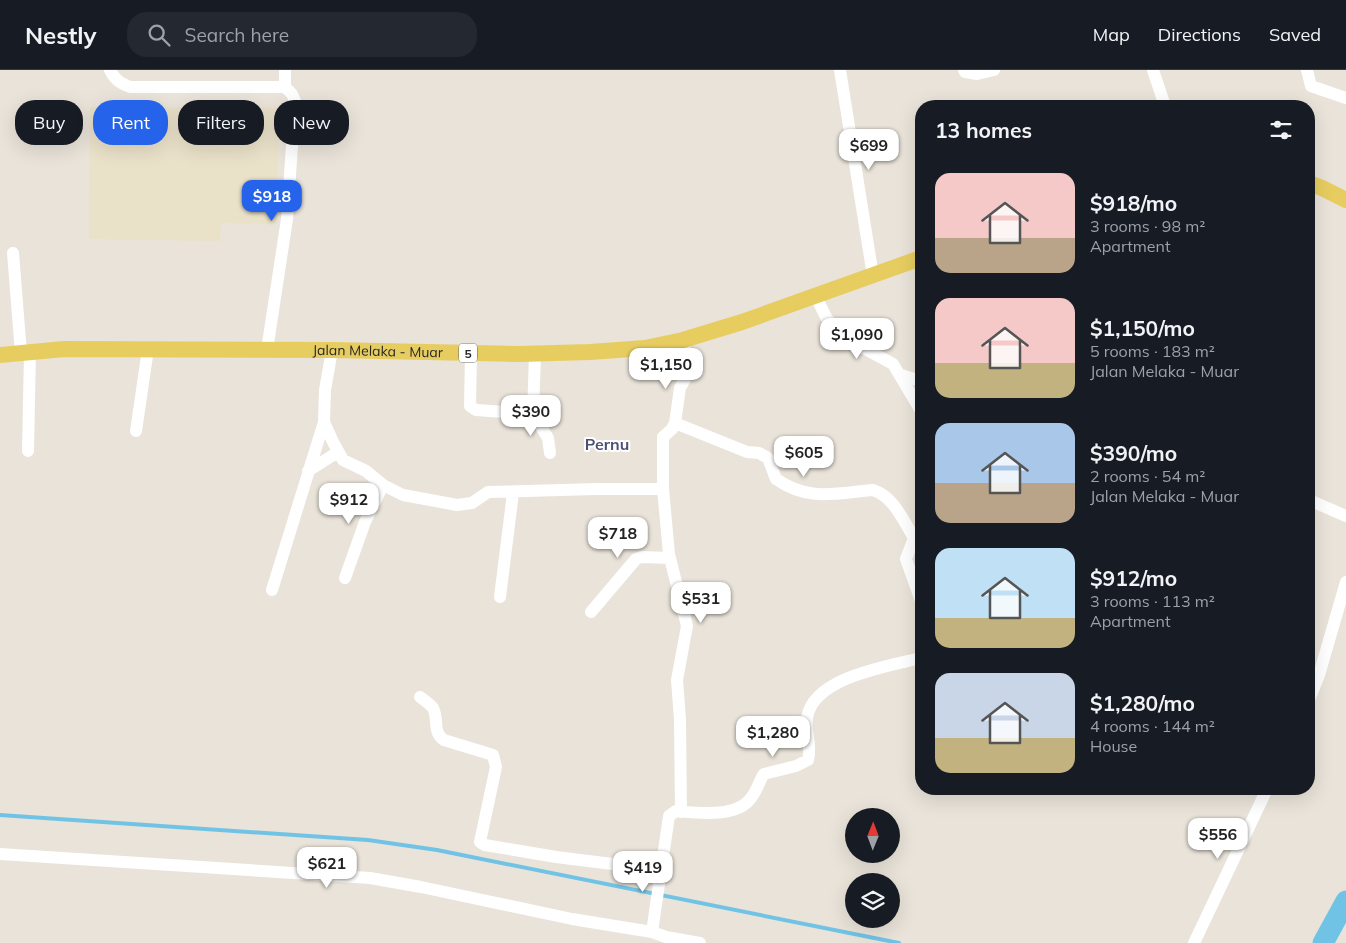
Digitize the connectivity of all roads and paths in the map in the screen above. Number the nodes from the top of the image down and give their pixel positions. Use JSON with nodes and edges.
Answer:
{"nodes":[{"id":1,"x":110,"y":70,"type":"edge"},
{"id":2,"x":286,"y":70,"type":"edge"},
{"id":3,"x":840,"y":70,"type":"edge"},
{"id":4,"x":964,"y":70,"type":"edge"},
{"id":5,"x":994,"y":70,"type":"edge"},
{"id":6,"x":1153,"y":70,"type":"edge"},
{"id":7,"x":1307,"y":70,"type":"edge"},
{"id":8,"x":285,"y":87,"type":"junction"},
{"id":9,"x":1346,"y":98,"type":"edge"},
{"id":10,"x":1163,"y":100,"type":"edge"},
{"id":11,"x":1315,"y":175,"type":"edge"},
{"id":12,"x":1315,"y":185,"type":"edge"},
{"id":13,"x":1346,"y":188,"type":"edge"},
{"id":14,"x":1346,"y":200,"type":"edge"},
{"id":15,"x":12,"y":253,"type":"dead end"},
{"id":16,"x":915,"y":260,"type":"edge"},
{"id":17,"x":873,"y":276,"type":"junction"},
{"id":18,"x":816,"y":297,"type":"junction"},
{"id":19,"x":148,"y":349,"type":"junction"},
{"id":20,"x":685,"y":349,"type":"junction"},
{"id":21,"x":267,"y":350,"type":"junction"},
{"id":22,"x":332,"y":350,"type":"junction"},
{"id":23,"x":26,"y":352,"type":"junction"},
{"id":24,"x":471,"y":353,"type":"junction"},
{"id":25,"x":535,"y":354,"type":"junction"},
{"id":26,"x":0,"y":355,"type":"edge"},
{"id":27,"x":902,"y":375,"type":"junction"},
{"id":28,"x":915,"y":378,"type":"edge"},
{"id":29,"x":915,"y":400,"type":"edge"},
{"id":30,"x":533,"y":414,"type":"junction"},
{"id":31,"x":324,"y":422,"type":"junction"},
{"id":32,"x":675,"y":423,"type":"junction"},
{"id":33,"x":136,"y":431,"type":"dead end"},
{"id":34,"x":28,"y":451,"type":"dead end"},
{"id":35,"x":338,"y":452,"type":"junction"},
{"id":36,"x":550,"y":453,"type":"dead end"},
{"id":37,"x":308,"y":471,"type":"junction"},
{"id":38,"x":383,"y":485,"type":"junction"},
{"id":39,"x":663,"y":489,"type":"junction"},
{"id":40,"x":513,"y":493,"type":"junction"},
{"id":41,"x":1315,"y":503,"type":"edge"},
{"id":42,"x":1346,"y":516,"type":"edge"},
{"id":43,"x":915,"y":531,"type":"edge"},
{"id":44,"x":915,"y":541,"type":"edge"},
{"id":45,"x":670,"y":558,"type":"junction"},
{"id":46,"x":345,"y":578,"type":"dead end"},
{"id":47,"x":1346,"y":582,"type":"edge"},
{"id":48,"x":915,"y":584,"type":"edge"},
{"id":49,"x":272,"y":590,"type":"dead end"},
{"id":50,"x":500,"y":598,"type":"dead end"},
{"id":51,"x":591,"y":612,"type":"dead end"},
{"id":52,"x":915,"y":660,"type":"edge"},
{"id":53,"x":1315,"y":683,"type":"edge"},
{"id":54,"x":420,"y":697,"type":"dead end"},
{"id":55,"x":1264,"y":795,"type":"edge"},
{"id":56,"x":681,"y":812,"type":"junction"},
{"id":57,"x":0,"y":854,"type":"edge"},
{"id":58,"x":660,"y":876,"type":"junction"},
{"id":59,"x":652,"y":932,"type":"junction"},
{"id":60,"x":700,"y":943,"type":"edge"},
{"id":61,"x":1194,"y":943,"type":"edge"}],
"edges":[{"from":1,"to":8,"type":"street"},
{"from":2,"to":8,"type":"street"},
{"from":3,"to":17,"type":"street"},
{"from":4,"to":5,"type":"street"},
{"from":6,"to":10,"type":"street"},
{"from":7,"to":9,"type":"street"},
{"from":8,"to":21,"type":"street"},
{"from":11,"to":13,"type":"main road"},
{"from":12,"to":14,"type":"main road"},
{"from":15,"to":23,"type":"street"},
{"from":16,"to":17,"type":"main road","name":"Jalan Melaka - Muar","number":"5"},
{"from":17,"to":18,"type":"main road","name":"Jalan Melaka - Muar","number":"5"},
{"from":18,"to":20,"type":"main road","name":"Jalan Melaka - Muar","number":"5"},
{"from":18,"to":27,"type":"street"},
{"from":19,"to":21,"type":"main road","name":"Jalan Melaka - Muar","number":"5"},
{"from":19,"to":23,"type":"main road","name":"Jalan Melaka - Muar","number":"5"},
{"from":19,"to":33,"type":"street"},
{"from":20,"to":25,"type":"main road","name":"Jalan Melaka - Muar","number":"5"},
{"from":20,"to":32,"type":"street"},
{"from":21,"to":22,"type":"main road","name":"Jalan Melaka - Muar","number":"5"},
{"from":22,"to":24,"type":"main road","name":"Jalan Melaka - Muar","number":"5"},
{"from":22,"to":31,"type":"street"},
{"from":23,"to":26,"type":"main road","name":"Jalan Melaka - Muar","number":"5"},
{"from":23,"to":34,"type":"street"},
{"from":24,"to":25,"type":"main road","name":"Jalan Melaka - Muar","number":"5"},
{"from":24,"to":30,"type":"street"},
{"from":25,"to":30,"type":"street"},
{"from":27,"to":28,"type":"street"},
{"from":27,"to":29,"type":"street"},
{"from":30,"to":36,"type":"street"},
{"from":31,"to":35,"type":"street"},
{"from":31,"to":37,"type":"street"},
{"from":32,"to":39,"type":"street"},
{"from":32,"to":43,"type":"street"},
{"from":35,"to":37,"type":"street"},
{"from":35,"to":38,"type":"street"},
{"from":37,"to":49,"type":"street"},
{"from":38,"to":40,"type":"street"},
{"from":38,"to":46,"type":"street"},
{"from":39,"to":40,"type":"street"},
{"from":39,"to":45,"type":"street"},
{"from":40,"to":50,"type":"street"},
{"from":41,"to":42,"type":"street"},
{"from":44,"to":48,"type":"street"},
{"from":45,"to":51,"type":"street"},
{"from":45,"to":56,"type":"street"},
{"from":47,"to":53,"type":"street"},
{"from":52,"to":56,"type":"street"},
{"from":54,"to":58,"type":"street"},
{"from":55,"to":61,"type":"street"},
{"from":56,"to":58,"type":"street"},
{"from":57,"to":59,"type":"street"},
{"from":58,"to":59,"type":"street"},
{"from":59,"to":60,"type":"street"}]}
